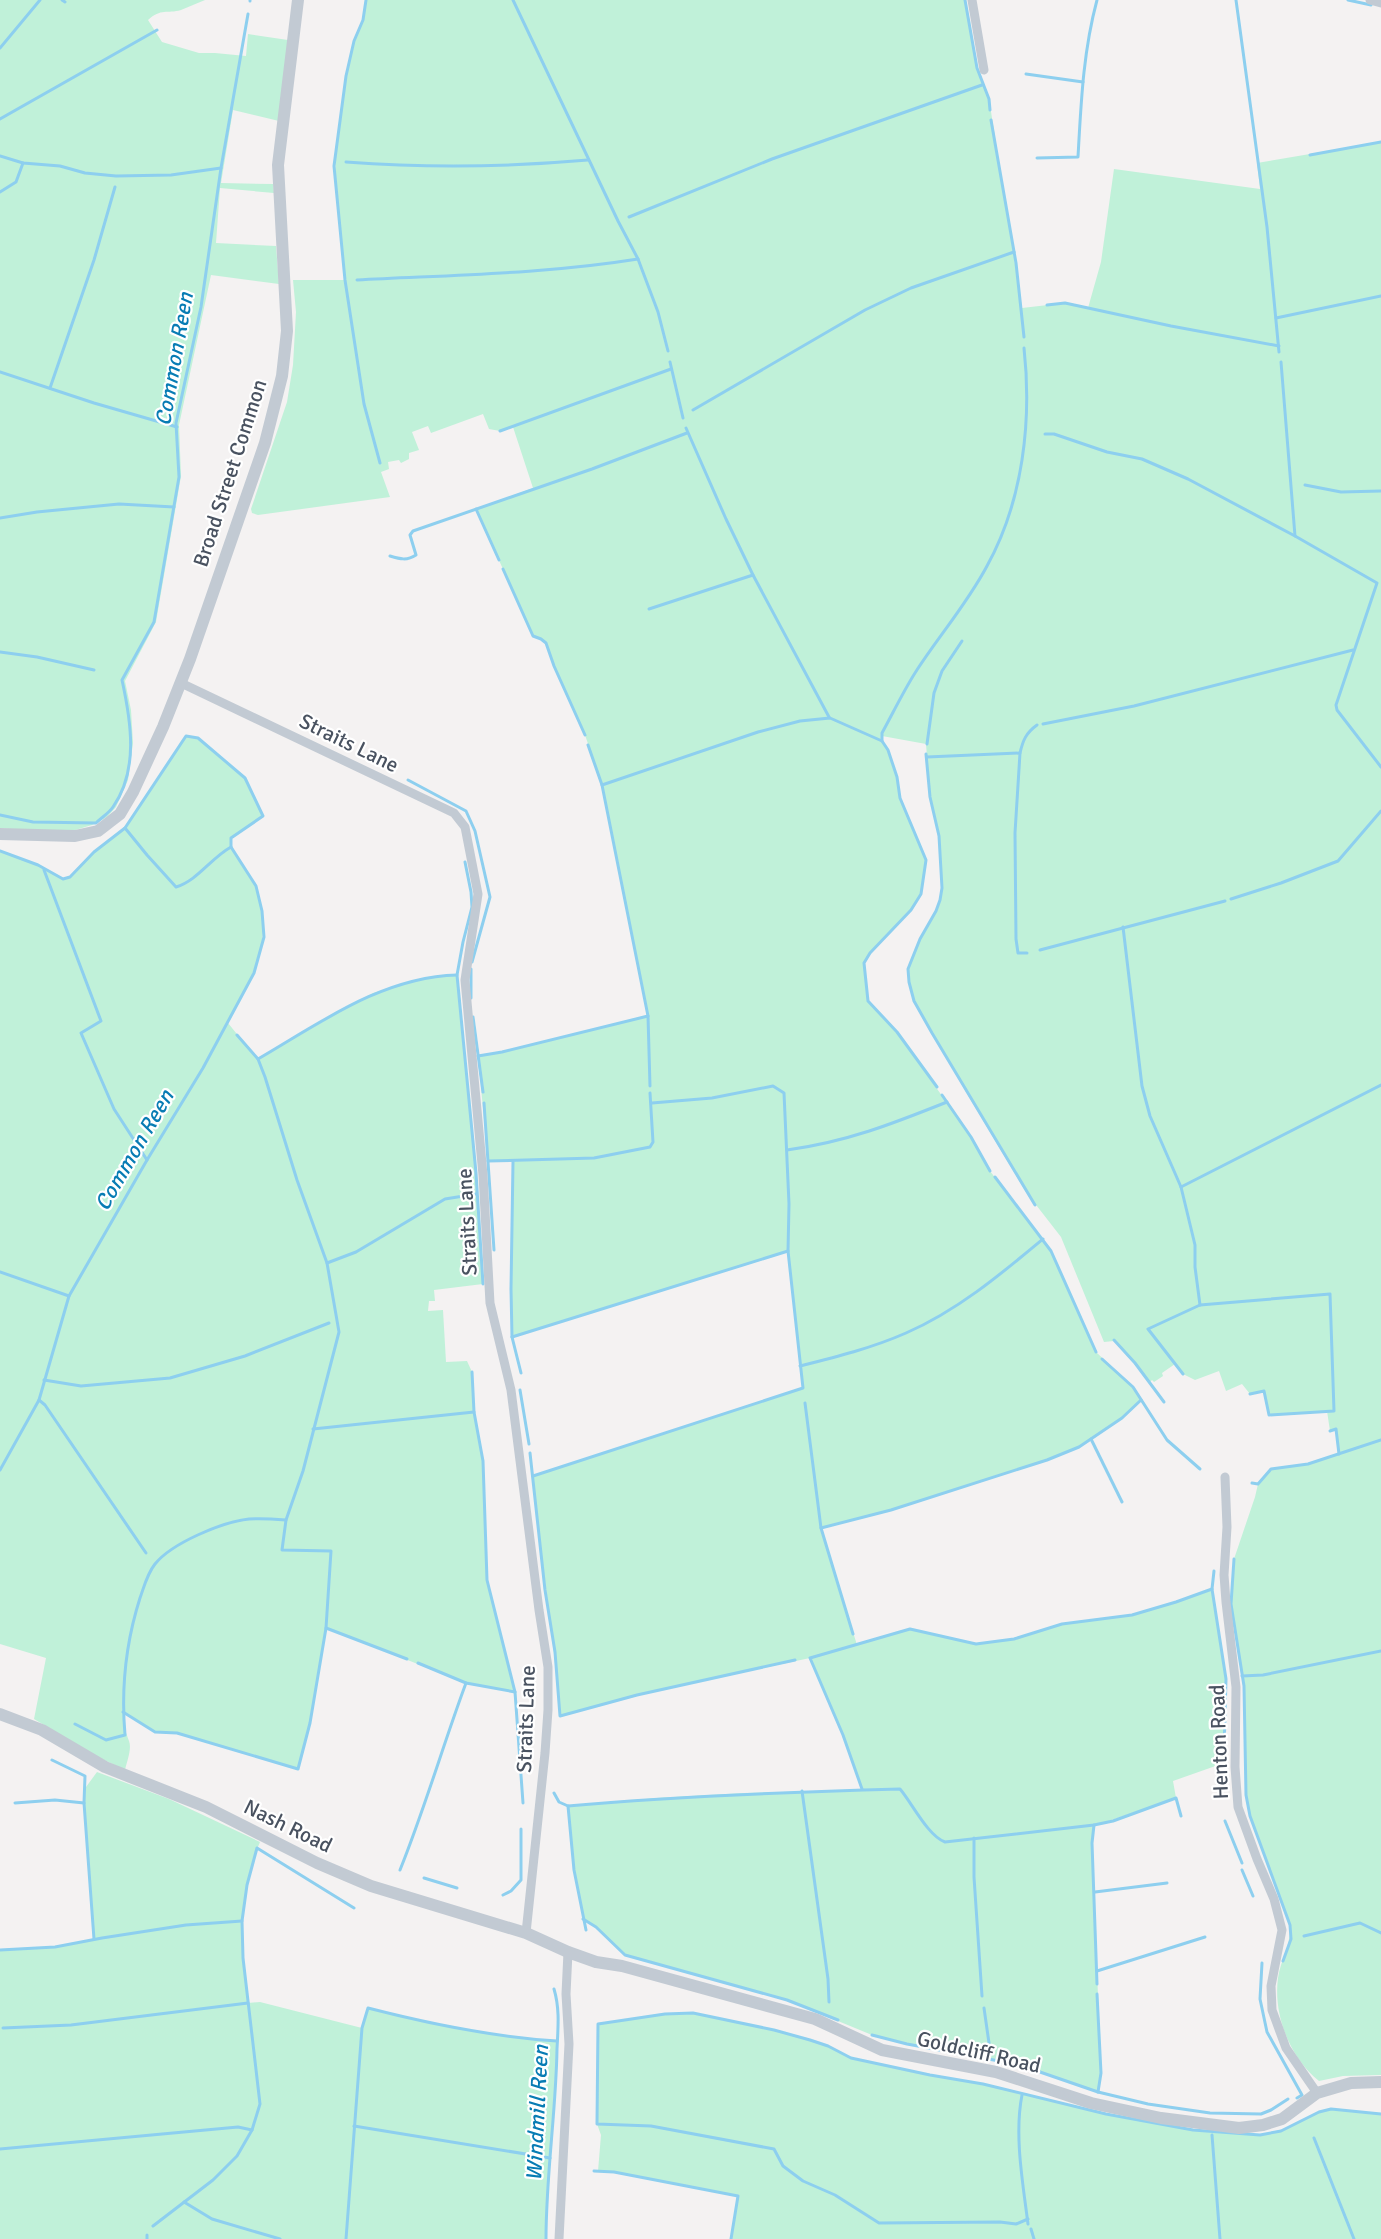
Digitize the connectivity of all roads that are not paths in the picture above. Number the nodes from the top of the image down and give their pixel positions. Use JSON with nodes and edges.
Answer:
{"nodes":[{"id":1,"x":298,"y":0,"type":"edge"},
{"id":2,"x":972,"y":0,"type":"edge"},
{"id":3,"x":1370,"y":0,"type":"edge"},
{"id":4,"x":1381,"y":3,"type":"edge"},
{"id":5,"x":984,"y":70,"type":"dead end"},
{"id":6,"x":181,"y":683,"type":"junction"},
{"id":7,"x":0,"y":834,"type":"edge"},
{"id":8,"x":1225,"y":1477,"type":"dead end"},
{"id":9,"x":0,"y":1714,"type":"edge"},
{"id":10,"x":526,"y":1933,"type":"junction"},
{"id":11,"x":568,"y":1952,"type":"junction"},
{"id":12,"x":1381,"y":2082,"type":"edge"},
{"id":13,"x":1317,"y":2094,"type":"junction"},
{"id":14,"x":560,"y":2239,"type":"edge"}],
"edges":[{"from":1,"to":6,"type":"street","name":"Broad Street Common"},
{"from":2,"to":5,"type":"street"},
{"from":3,"to":4,"type":"street"},
{"from":6,"to":7,"type":"street","name":"Broad Street Common"},
{"from":6,"to":10,"type":"street","name":"Straits Lane"},
{"from":8,"to":13,"type":"street","name":"Henton Road"},
{"from":9,"to":10,"type":"street","name":"Nash Road"},
{"from":10,"to":11,"type":"street","name":"Nash Road"},
{"from":11,"to":13,"type":"street","name":"Goldcliff Road"},
{"from":11,"to":14,"type":"street"},
{"from":12,"to":13,"type":"street","name":"Goldcliff Road"}]}
